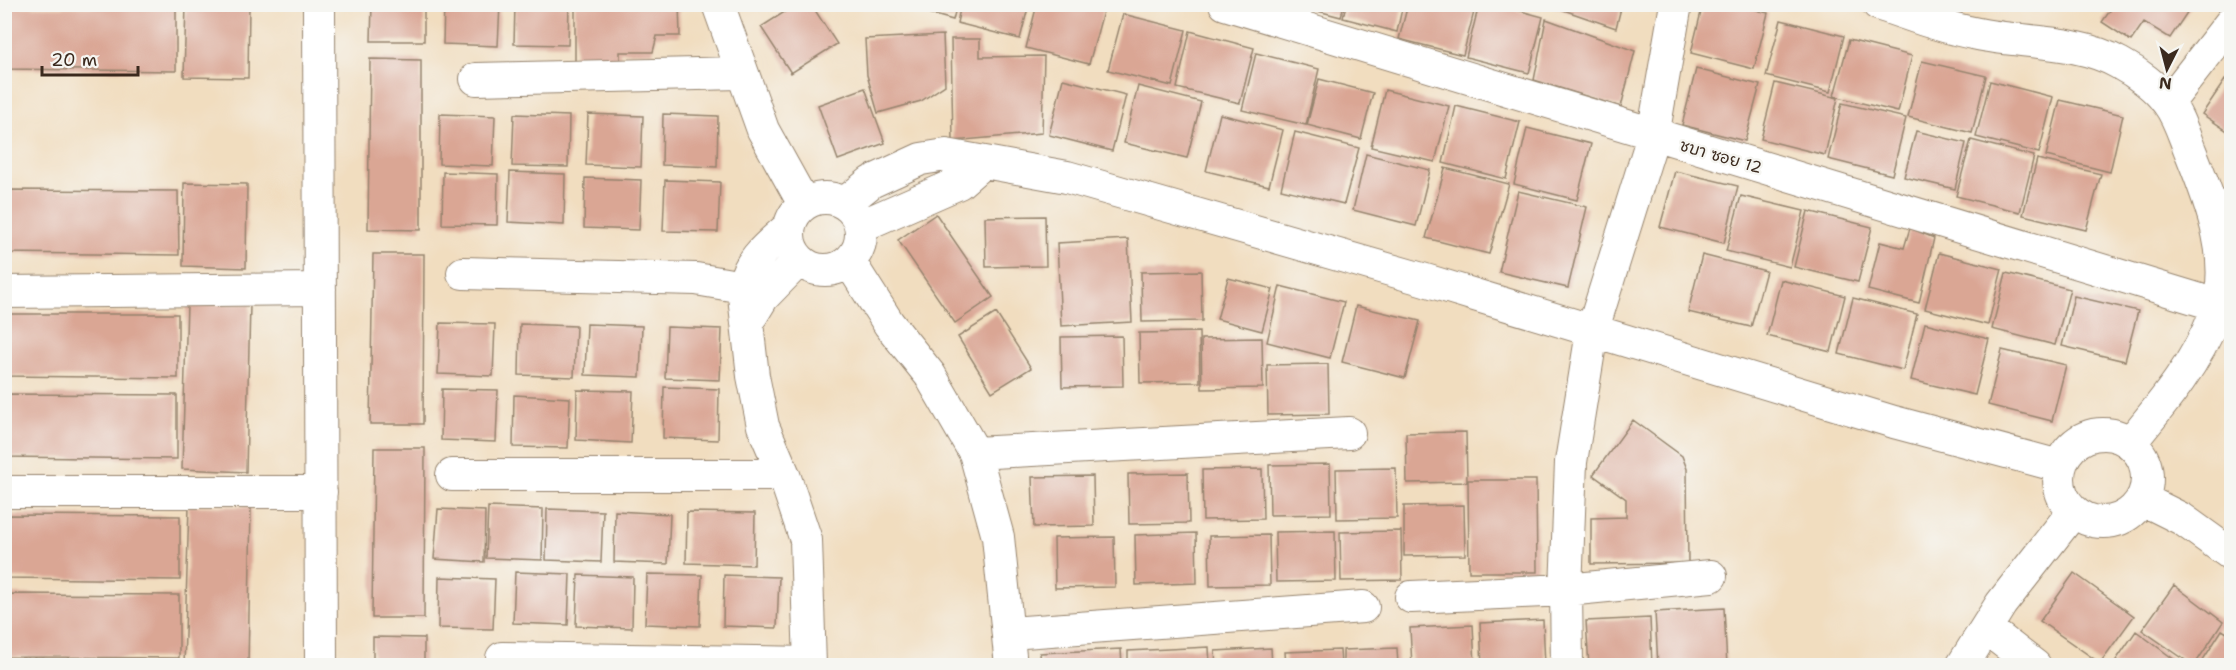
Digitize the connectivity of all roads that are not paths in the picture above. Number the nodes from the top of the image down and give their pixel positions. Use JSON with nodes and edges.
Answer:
{"nodes":[{"id":1,"x":319,"y":4,"type":"edge"},
{"id":2,"x":718,"y":4,"type":"edge"},
{"id":3,"x":1225,"y":4,"type":"edge"},
{"id":4,"x":1676,"y":4,"type":"edge"},
{"id":5,"x":1878,"y":4,"type":"edge"},
{"id":6,"x":2232,"y":21,"type":"edge"},
{"id":7,"x":741,"y":73,"type":"junction"},
{"id":8,"x":476,"y":79,"type":"dead end"},
{"id":9,"x":2168,"y":103,"type":"junction"},
{"id":10,"x":1653,"y":136,"type":"junction"},
{"id":11,"x":796,"y":215,"type":"junction"},
{"id":12,"x":853,"y":215,"type":"junction"},
{"id":13,"x":799,"y":260,"type":"junction"},
{"id":14,"x":849,"y":261,"type":"junction"},
{"id":15,"x":463,"y":273,"type":"dead end"},
{"id":16,"x":320,"y":289,"type":"junction"},
{"id":17,"x":4,"y":292,"type":"edge"},
{"id":18,"x":753,"y":292,"type":"junction"},
{"id":19,"x":2217,"y":305,"type":"junction"},
{"id":20,"x":1592,"y":332,"type":"junction"},
{"id":21,"x":1349,"y":433,"type":"dead end"},
{"id":22,"x":2130,"y":443,"type":"junction"},
{"id":23,"x":975,"y":453,"type":"junction"},
{"id":24,"x":2059,"y":466,"type":"junction"},
{"id":25,"x":452,"y":474,"type":"dead end"},
{"id":26,"x":784,"y":475,"type":"junction"},
{"id":27,"x":4,"y":492,"type":"edge"},
{"id":28,"x":321,"y":492,"type":"junction"},
{"id":29,"x":2142,"y":499,"type":"junction"},
{"id":30,"x":2073,"y":512,"type":"junction"},
{"id":31,"x":2232,"y":555,"type":"edge"},
{"id":32,"x":1711,"y":576,"type":"dead end"},
{"id":33,"x":1566,"y":590,"type":"junction"},
{"id":34,"x":1412,"y":597,"type":"dead end"},
{"id":35,"x":1363,"y":607,"type":"dead end"},
{"id":36,"x":1986,"y":628,"type":"junction"},
{"id":37,"x":1010,"y":633,"type":"junction"},
{"id":38,"x":502,"y":658,"type":"dead end"},
{"id":39,"x":810,"y":664,"type":"edge"},
{"id":40,"x":321,"y":666,"type":"edge"},
{"id":41,"x":1011,"y":666,"type":"edge"},
{"id":42,"x":1567,"y":666,"type":"edge"},
{"id":43,"x":1962,"y":666,"type":"edge"},
{"id":44,"x":2036,"y":666,"type":"edge"}],
"edges":[{"from":1,"to":16,"type":"street"},
{"from":2,"to":7,"type":"street"},
{"from":3,"to":10,"type":"street","name":"ชบา ซอย 12"},
{"from":4,"to":10,"type":"street"},
{"from":5,"to":9,"type":"street"},
{"from":6,"to":9,"type":"street"},
{"from":7,"to":8,"type":"street"},
{"from":7,"to":11,"type":"street"},
{"from":9,"to":19,"type":"street"},
{"from":10,"to":19,"type":"street","name":"ชบา ซอย 12"},
{"from":10,"to":20,"type":"street"},
{"from":11,"to":12,"type":"street"},
{"from":11,"to":13,"type":"street"},
{"from":11,"to":18,"type":"street"},
{"from":12,"to":14,"type":"street"},
{"from":12,"to":20,"type":"street"},
{"from":13,"to":14,"type":"street"},
{"from":13,"to":18,"type":"street"},
{"from":14,"to":23,"type":"street"},
{"from":15,"to":18,"type":"street"},
{"from":16,"to":17,"type":"street"},
{"from":16,"to":28,"type":"street"},
{"from":18,"to":26,"type":"street"},
{"from":19,"to":22,"type":"street"},
{"from":20,"to":24,"type":"street"},
{"from":20,"to":33,"type":"street"},
{"from":21,"to":23,"type":"street"},
{"from":22,"to":24,"type":"street"},
{"from":22,"to":29,"type":"street"},
{"from":23,"to":37,"type":"street"},
{"from":24,"to":30,"type":"street"},
{"from":25,"to":26,"type":"street"},
{"from":26,"to":39,"type":"street"},
{"from":27,"to":28,"type":"street"},
{"from":28,"to":40,"type":"street"},
{"from":29,"to":30,"type":"street"},
{"from":29,"to":31,"type":"street"},
{"from":30,"to":36,"type":"street"},
{"from":32,"to":33,"type":"street"},
{"from":33,"to":34,"type":"street"},
{"from":33,"to":42,"type":"street"},
{"from":35,"to":37,"type":"street"},
{"from":36,"to":43,"type":"street"},
{"from":36,"to":44,"type":"street"},
{"from":37,"to":41,"type":"street"},
{"from":38,"to":39,"type":"street"}]}
